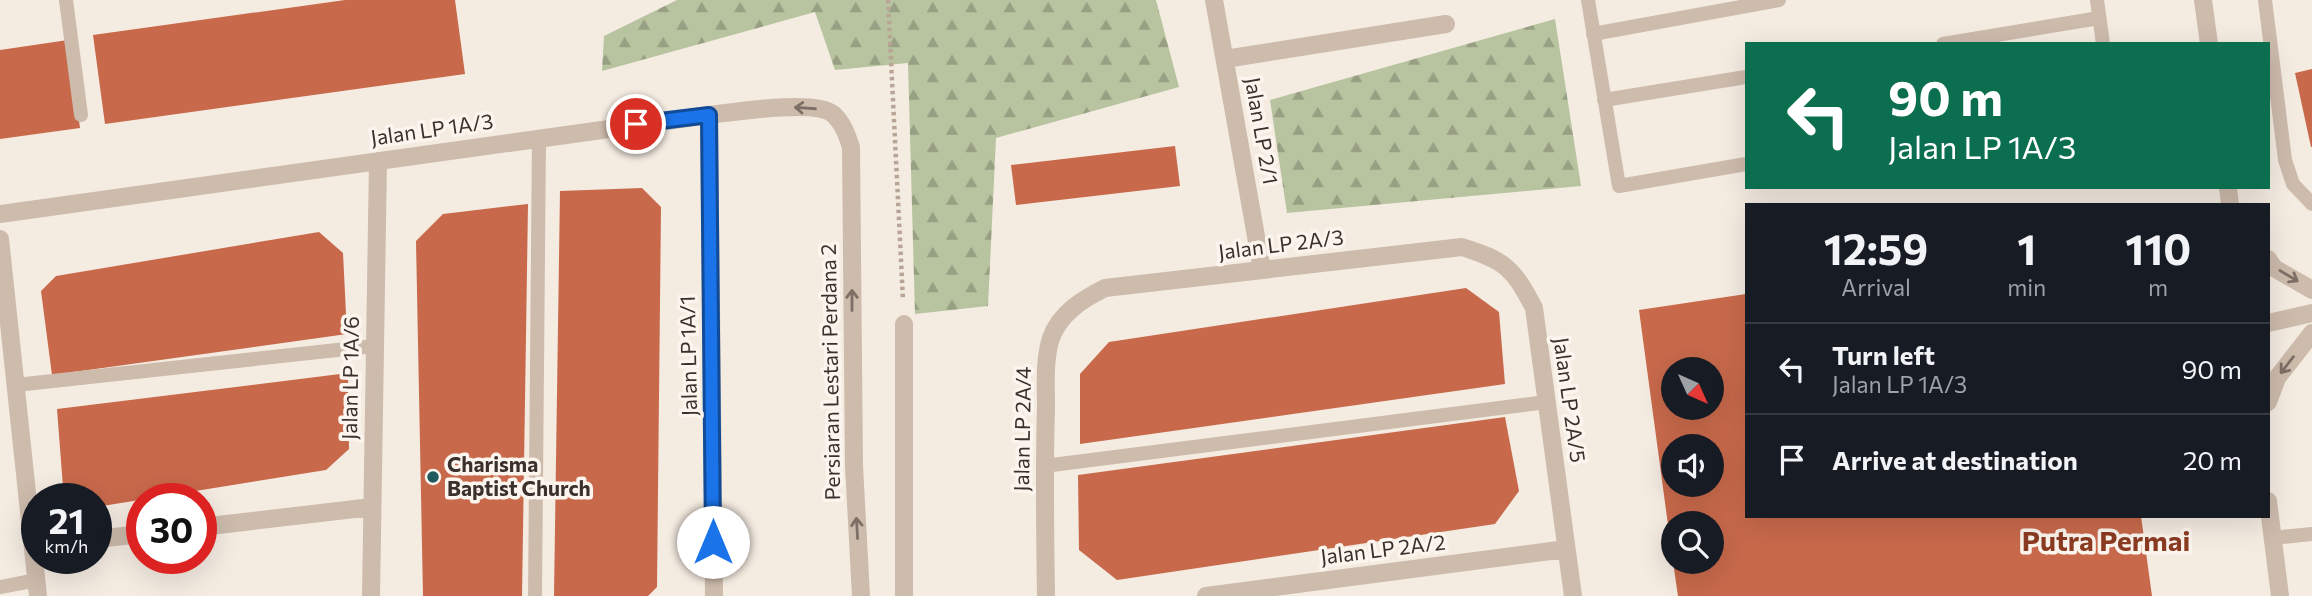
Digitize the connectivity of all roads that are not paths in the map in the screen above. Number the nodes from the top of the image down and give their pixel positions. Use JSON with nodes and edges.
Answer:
{"nodes":[{"id":1,"x":66,"y":0,"type":"edge"},
{"id":2,"x":1214,"y":0,"type":"edge"},
{"id":3,"x":1588,"y":0,"type":"edge"},
{"id":4,"x":1779,"y":0,"type":"edge"},
{"id":5,"x":2097,"y":0,"type":"edge"},
{"id":6,"x":2203,"y":0,"type":"edge"},
{"id":7,"x":2265,"y":0,"type":"edge"},
{"id":8,"x":2099,"y":18,"type":"junction"},
{"id":9,"x":1446,"y":24,"type":"dead end"},
{"id":10,"x":1594,"y":34,"type":"junction"},
{"id":11,"x":1955,"y":42,"type":"edge"},
{"id":12,"x":2103,"y":42,"type":"edge"},
{"id":13,"x":2209,"y":42,"type":"edge"},
{"id":14,"x":1225,"y":59,"type":"junction"},
{"id":15,"x":1745,"y":77,"type":"edge"},
{"id":16,"x":1604,"y":100,"type":"junction"},
{"id":17,"x":709,"y":115,"type":"junction"},
{"id":18,"x":81,"y":116,"type":"dead end"},
{"id":19,"x":539,"y":137,"type":"junction"},
{"id":20,"x":851,"y":147,"type":"joint"},
{"id":21,"x":378,"y":160,"type":"junction"},
{"id":22,"x":1745,"y":164,"type":"edge"},
{"id":23,"x":2312,"y":204,"type":"edge"},
{"id":24,"x":0,"y":214,"type":"edge"},
{"id":25,"x":0,"y":239,"type":"edge"},
{"id":26,"x":1462,"y":247,"type":"joint"},
{"id":27,"x":2270,"y":262,"type":"edge"},
{"id":28,"x":1262,"y":270,"type":"junction"},
{"id":29,"x":1105,"y":288,"type":"joint"},
{"id":30,"x":2312,"y":290,"type":"edge"},
{"id":31,"x":2312,"y":313,"type":"edge"},
{"id":32,"x":2270,"y":323,"type":"edge"},
{"id":33,"x":904,"y":324,"type":"road end"},
{"id":34,"x":2312,"y":333,"type":"edge"},
{"id":35,"x":374,"y":346,"type":"junction"},
{"id":36,"x":16,"y":385,"type":"junction"},
{"id":37,"x":2270,"y":396,"type":"edge"},
{"id":38,"x":1547,"y":402,"type":"junction"},
{"id":39,"x":1044,"y":466,"type":"junction"},
{"id":40,"x":28,"y":483,"type":"edge"},
{"id":41,"x":372,"y":507,"type":"junction"},
{"id":42,"x":2270,"y":515,"type":"edge"},
{"id":43,"x":217,"y":525,"type":"edge"},
{"id":44,"x":2312,"y":534,"type":"edge"},
{"id":45,"x":2273,"y":538,"type":"junction"},
{"id":46,"x":1566,"y":549,"type":"junction"},
{"id":47,"x":0,"y":587,"type":"edge"},
{"id":48,"x":38,"y":588,"type":"edge"},
{"id":49,"x":371,"y":596,"type":"edge"},
{"id":50,"x":535,"y":596,"type":"edge"},
{"id":51,"x":714,"y":596,"type":"edge"},
{"id":52,"x":861,"y":596,"type":"edge"},
{"id":53,"x":904,"y":596,"type":"edge"},
{"id":54,"x":1046,"y":596,"type":"edge"},
{"id":55,"x":1206,"y":596,"type":"edge"},
{"id":56,"x":1573,"y":596,"type":"edge"},
{"id":57,"x":2280,"y":596,"type":"edge"}],
"edges":[{"from":1,"to":18,"type":"lane"},
{"from":2,"to":14,"type":"street","name":"Jalan LP 2/1"},
{"from":3,"to":10,"type":"lane"},
{"from":4,"to":10,"type":"lane"},
{"from":5,"to":8,"type":"lane"},
{"from":6,"to":13,"type":"street"},
{"from":7,"to":23,"type":"lane"},
{"from":8,"to":11,"type":"lane"},
{"from":8,"to":12,"type":"lane"},
{"from":9,"to":14,"type":"street"},
{"from":10,"to":16,"type":"lane"},
{"from":14,"to":28,"type":"street","name":"Jalan LP 2/1"},
{"from":15,"to":16,"type":"lane"},
{"from":16,"to":22,"type":"lane"},
{"from":17,"to":19,"type":"street","name":"Jalan LP 1A/3"},
{"from":20,"to":17,"type":"street","name":"Jalan LP 1A/3","one_way":true},
{"from":17,"to":51,"type":"street","name":"Jalan LP 1A/1"},
{"from":19,"to":21,"type":"street","name":"Jalan LP 1A/3"},
{"from":19,"to":50,"type":"lane"},
{"from":52,"to":20,"type":"street","name":"Persiaran Lestari Perdana 2","one_way":true},
{"from":21,"to":24,"type":"street","name":"Jalan LP 1A/3"},
{"from":21,"to":35,"type":"street","name":"Jalan LP 1A/6"},
{"from":25,"to":36,"type":"street"},
{"from":26,"to":28,"type":"street","name":"Jalan LP 2A/3"},
{"from":26,"to":38,"type":"street","name":"Jalan LP 2A/5"},
{"from":27,"to":30,"type":"street","one_way":true},
{"from":28,"to":29,"type":"street","name":"Jalan LP 2A/3"},
{"from":29,"to":39,"type":"street","name":"Jalan LP 2A/4"},
{"from":31,"to":32,"type":"street"},
{"from":33,"to":53,"type":"street"},
{"from":34,"to":37,"type":"street","one_way":true},
{"from":35,"to":36,"type":"lane"},
{"from":35,"to":41,"type":"street","name":"Jalan LP 1A/6"},
{"from":36,"to":40,"type":"street"},
{"from":38,"to":39,"type":"lane"},
{"from":38,"to":46,"type":"street","name":"Jalan LP 2A/5"},
{"from":39,"to":54,"type":"street","name":"Jalan LP 2A/4"},
{"from":41,"to":43,"type":"street"},
{"from":41,"to":49,"type":"street","name":"Jalan LP 1A/6"},
{"from":42,"to":45,"type":"street"},
{"from":44,"to":45,"type":"lane"},
{"from":45,"to":57,"type":"street"},
{"from":46,"to":55,"type":"street","name":"Jalan LP 2A/2"},
{"from":46,"to":56,"type":"street","name":"Jalan LP 2A/5"},
{"from":47,"to":48,"type":"lane"}]}
